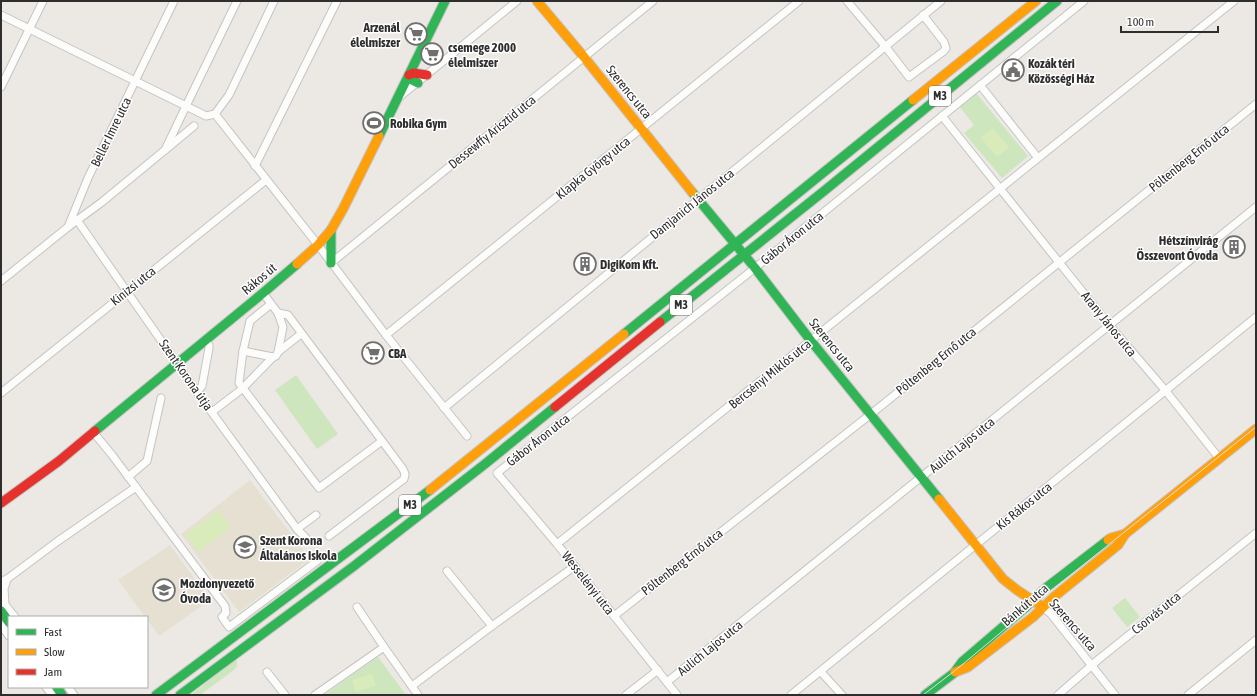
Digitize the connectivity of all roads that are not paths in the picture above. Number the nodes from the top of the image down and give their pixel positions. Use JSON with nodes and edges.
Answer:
{"nodes":[{"id":1,"x":43,"y":1,"type":"edge"},
{"id":2,"x":174,"y":1,"type":"edge"},
{"id":3,"x":237,"y":1,"type":"edge"},
{"id":4,"x":274,"y":1,"type":"edge"},
{"id":5,"x":337,"y":1,"type":"edge"},
{"id":6,"x":445,"y":1,"type":"edge"},
{"id":7,"x":517,"y":1,"type":"edge"},
{"id":8,"x":537,"y":1,"type":"edge"},
{"id":9,"x":653,"y":1,"type":"edge"},
{"id":10,"x":799,"y":1,"type":"edge"},
{"id":11,"x":847,"y":1,"type":"edge"},
{"id":12,"x":941,"y":1,"type":"edge"},
{"id":13,"x":1036,"y":1,"type":"edge"},
{"id":14,"x":1057,"y":1,"type":"edge"},
{"id":15,"x":1084,"y":1,"type":"edge"},
{"id":16,"x":1234,"y":1,"type":"edge"},
{"id":17,"x":1,"y":15,"type":"edge"},
{"id":18,"x":923,"y":15,"type":"junction"},
{"id":19,"x":29,"y":29,"type":"junction"},
{"id":20,"x":886,"y":46,"type":"junction"},
{"id":21,"x":584,"y":57,"type":"junction"},
{"id":22,"x":415,"y":62,"type":"junction"},
{"id":23,"x":409,"y":75,"type":"junction"},
{"id":24,"x":426,"y":75,"type":"junction"},
{"id":25,"x":136,"y":81,"type":"junction"},
{"id":26,"x":418,"y":82,"type":"junction"},
{"id":27,"x":980,"y":84,"type":"junction"},
{"id":28,"x":1,"y":87,"type":"edge"},
{"id":29,"x":397,"y":99,"type":"junction"},
{"id":30,"x":1256,"y":104,"type":"edge"},
{"id":31,"x":186,"y":106,"type":"junction"},
{"id":32,"x":215,"y":114,"type":"junction"},
{"id":33,"x":942,"y":116,"type":"junction"},
{"id":34,"x":194,"y":126,"type":"dead end"},
{"id":35,"x":642,"y":128,"type":"junction"},
{"id":36,"x":165,"y":150,"type":"junction"},
{"id":37,"x":1038,"y":158,"type":"junction"},
{"id":38,"x":255,"y":166,"type":"junction"},
{"id":39,"x":266,"y":180,"type":"junction"},
{"id":40,"x":1000,"y":189,"type":"junction"},
{"id":41,"x":698,"y":199,"type":"junction"},
{"id":42,"x":1256,"y":207,"type":"edge"},
{"id":43,"x":77,"y":220,"type":"junction"},
{"id":44,"x":68,"y":227,"type":"junction"},
{"id":45,"x":331,"y":230,"type":"junction"},
{"id":46,"x":734,"y":243,"type":"junction"},
{"id":47,"x":318,"y":245,"type":"junction"},
{"id":48,"x":744,"y":255,"type":"junction"},
{"id":49,"x":1059,"y":262,"type":"junction"},
{"id":50,"x":330,"y":263,"type":"junction"},
{"id":51,"x":755,"y":268,"type":"junction"},
{"id":52,"x":1,"y":281,"type":"edge"},
{"id":53,"x":126,"y":292,"type":"junction"},
{"id":54,"x":263,"y":293,"type":"junction"},
{"id":55,"x":271,"y":304,"type":"junction"},
{"id":56,"x":278,"y":313,"type":"junction"},
{"id":57,"x":1256,"y":317,"type":"edge"},
{"id":58,"x":1110,"y":326,"type":"junction"},
{"id":59,"x":301,"y":334,"type":"junction"},
{"id":60,"x":386,"y":335,"type":"junction"},
{"id":61,"x":205,"y":340,"type":"junction"},
{"id":62,"x":811,"y":341,"type":"junction"},
{"id":63,"x":243,"y":351,"type":"junction"},
{"id":64,"x":276,"y":355,"type":"junction"},
{"id":65,"x":177,"y":362,"type":"junction"},
{"id":66,"x":242,"y":389,"type":"junction"},
{"id":67,"x":1165,"y":390,"type":"junction"},
{"id":68,"x":197,"y":392,"type":"junction"},
{"id":69,"x":1,"y":393,"type":"edge"},
{"id":70,"x":161,"y":398,"type":"dead end"},
{"id":71,"x":444,"y":408,"type":"junction"},
{"id":72,"x":212,"y":412,"type":"junction"},
{"id":73,"x":871,"y":414,"type":"junction"},
{"id":74,"x":1256,"y":429,"type":"edge"},
{"id":75,"x":94,"y":433,"type":"junction"},
{"id":76,"x":467,"y":436,"type":"dead end"},
{"id":77,"x":382,"y":441,"type":"junction"},
{"id":78,"x":1219,"y":458,"type":"junction"},
{"id":79,"x":497,"y":473,"type":"joint"},
{"id":80,"x":128,"y":477,"type":"junction"},
{"id":81,"x":922,"y":477,"type":"junction"},
{"id":82,"x":136,"y":487,"type":"junction"},
{"id":83,"x":1,"y":503,"type":"edge"},
{"id":84,"x":316,"y":515,"type":"dead end"},
{"id":85,"x":297,"y":529,"type":"junction"},
{"id":86,"x":1256,"y":532,"type":"edge"},
{"id":87,"x":1125,"y":534,"type":"junction"},
{"id":88,"x":329,"y":536,"type":"dead end"},
{"id":89,"x":304,"y":537,"type":"dead end"},
{"id":90,"x":557,"y":544,"type":"junction"},
{"id":91,"x":976,"y":545,"type":"junction"},
{"id":92,"x":317,"y":561,"type":"dead end"},
{"id":93,"x":575,"y":566,"type":"junction"},
{"id":94,"x":447,"y":571,"type":"dead end"},
{"id":95,"x":4,"y":580,"type":"edge"},
{"id":96,"x":1033,"y":600,"type":"junction"},
{"id":97,"x":2,"y":607,"type":"edge"},
{"id":98,"x":357,"y":607,"type":"dead end"},
{"id":99,"x":1043,"y":607,"type":"junction"},
{"id":100,"x":14,"y":616,"type":"edge"},
{"id":101,"x":614,"y":616,"type":"junction"},
{"id":102,"x":8,"y":620,"type":"edge"},
{"id":103,"x":1,"y":626,"type":"edge"},
{"id":104,"x":492,"y":626,"type":"junction"},
{"id":105,"x":8,"y":635,"type":"edge"},
{"id":106,"x":1256,"y":640,"type":"edge"},
{"id":107,"x":384,"y":647,"type":"junction"},
{"id":108,"x":1091,"y":666,"type":"junction"},
{"id":109,"x":658,"y":670,"type":"junction"},
{"id":110,"x":267,"y":672,"type":"dead end"},
{"id":111,"x":821,"y":672,"type":"junction"},
{"id":112,"x":954,"y":673,"type":"junction"},
{"id":113,"x":668,"y":682,"type":"junction"},
{"id":114,"x":412,"y":686,"type":"junction"},
{"id":115,"x":156,"y":695,"type":"edge"},
{"id":116,"x":180,"y":695,"type":"edge"},
{"id":117,"x":285,"y":695,"type":"edge"},
{"id":118,"x":315,"y":695,"type":"edge"},
{"id":119,"x":418,"y":695,"type":"edge"},
{"id":120,"x":626,"y":695,"type":"edge"},
{"id":121,"x":678,"y":695,"type":"edge"},
{"id":122,"x":791,"y":695,"type":"edge"},
{"id":123,"x":842,"y":695,"type":"edge"},
{"id":124,"x":925,"y":695,"type":"edge"},
{"id":125,"x":1058,"y":695,"type":"edge"},
{"id":126,"x":1115,"y":695,"type":"edge"},
{"id":127,"x":1188,"y":695,"type":"edge"}],
"edges":[{"from":1,"to":19,"type":"street"},
{"from":2,"to":25,"type":"street","name":"Beller Imre utca"},
{"from":3,"to":31,"type":"street"},
{"from":4,"to":32,"type":"street"},
{"from":5,"to":38,"type":"street"},
{"from":6,"to":22,"type":"street","name":"Rákos út"},
{"from":7,"to":24,"type":"street"},
{"from":8,"to":21,"type":"street","name":"Szerencs utca"},
{"from":9,"to":21,"type":"street","name":"Dessewffy Arisztid utca"},
{"from":10,"to":35,"type":"street","name":"Klapka György utca"},
{"from":11,"to":20,"type":"street"},
{"from":12,"to":18,"type":"street","name":"Damjanich János utca"},
{"from":13,"to":46,"type":"street","number":"M3"},
{"from":14,"to":48,"type":"street","number":"M3"},
{"from":15,"to":27,"type":"street","name":"Gábor Áron utca"},
{"from":16,"to":37,"type":"street"},
{"from":17,"to":19,"type":"street"},
{"from":18,"to":20,"type":"street","name":"Damjanich János utca"},
{"from":18,"to":20,"type":"street"},
{"from":19,"to":25,"type":"street"},
{"from":19,"to":28,"type":"street"},
{"from":20,"to":41,"type":"street","name":"Damjanich János utca"},
{"from":21,"to":35,"type":"street","name":"Szerencs utca"},
{"from":21,"to":50,"type":"street","name":"Dessewffy Arisztid utca"},
{"from":22,"to":23,"type":"street","name":"Rákos út"},
{"from":22,"to":24,"type":"street"},
{"from":23,"to":24,"type":"street"},
{"from":23,"to":26,"type":"street"},
{"from":23,"to":29,"type":"street","name":"Rákos út"},
{"from":24,"to":26,"type":"street"},
{"from":25,"to":31,"type":"street"},
{"from":25,"to":44,"type":"street","name":"Beller Imre utca"},
{"from":26,"to":29,"type":"street"},
{"from":27,"to":33,"type":"street","name":"Gábor Áron utca"},
{"from":27,"to":37,"type":"street"},
{"from":29,"to":45,"type":"street","name":"Rákos út"},
{"from":30,"to":49,"type":"street","name":"Pöltenberg Ernő utca"},
{"from":31,"to":32,"type":"street"},
{"from":31,"to":36,"type":"street"},
{"from":32,"to":38,"type":"street"},
{"from":33,"to":40,"type":"street","name":"Arany János utca"},
{"from":33,"to":51,"type":"street","name":"Gábor Áron utca"},
{"from":34,"to":36,"type":"street"},
{"from":35,"to":41,"type":"street","name":"Szerencs utca"},
{"from":35,"to":60,"type":"street","name":"Klapka György utca"},
{"from":36,"to":43,"type":"street"},
{"from":37,"to":40,"type":"street","name":"Bercsényi Miklós utca"},
{"from":38,"to":39,"type":"street"},
{"from":39,"to":47,"type":"street"},
{"from":39,"to":53,"type":"street","name":"Kinizsi utca"},
{"from":40,"to":49,"type":"street","name":"Arany János utca"},
{"from":40,"to":62,"type":"street","name":"Bercsényi Miklós utca"},
{"from":41,"to":46,"type":"street","name":"Szerencs utca"},
{"from":41,"to":71,"type":"street","name":"Damjanich János utca"},
{"from":42,"to":58,"type":"street","name":"Aulich Lajos utca"},
{"from":43,"to":44,"type":"street"},
{"from":43,"to":53,"type":"street","name":"Szent Korona útja"},
{"from":44,"to":52,"type":"street"},
{"from":45,"to":47,"type":"street","name":"Rákos út"},
{"from":45,"to":50,"type":"street"},
{"from":46,"to":48,"type":"street","name":"Szerencs utca"},
{"from":46,"to":115,"type":"street","number":"M3"},
{"from":47,"to":50,"type":"street"},
{"from":47,"to":54,"type":"street","name":"Rákos út"},
{"from":48,"to":51,"type":"street","name":"Szerencs utca"},
{"from":48,"to":116,"type":"street","number":"M3"},
{"from":49,"to":58,"type":"street","name":"Arany János utca"},
{"from":49,"to":73,"type":"street","name":"Pöltenberg Ernő utca"},
{"from":50,"to":60,"type":"street"},
{"from":51,"to":62,"type":"street","name":"Szerencs utca"},
{"from":51,"to":79,"type":"street","name":"Gábor Áron utca"},
{"from":53,"to":65,"type":"street","name":"Szent Korona útja"},
{"from":53,"to":69,"type":"street","name":"Kinizsi utca"},
{"from":54,"to":55,"type":"street"},
{"from":54,"to":61,"type":"street","name":"Rákos út"},
{"from":55,"to":56,"type":"street"},
{"from":55,"to":63,"type":"street"},
{"from":56,"to":59,"type":"street"},
{"from":56,"to":64,"type":"street"},
{"from":57,"to":67,"type":"street","name":"Kis Rákos utca"},
{"from":58,"to":67,"type":"street","name":"Arany János utca"},
{"from":58,"to":81,"type":"street","name":"Aulich Lajos utca"},
{"from":59,"to":64,"type":"street"},
{"from":59,"to":77,"type":"street"},
{"from":60,"to":71,"type":"street"},
{"from":61,"to":65,"type":"street","name":"Rákos út"},
{"from":61,"to":68,"type":"street"},
{"from":62,"to":73,"type":"street","name":"Szerencs utca"},
{"from":62,"to":90,"type":"street","name":"Bercsényi Miklós utca"},
{"from":63,"to":64,"type":"street"},
{"from":63,"to":66,"type":"street"},
{"from":64,"to":66,"type":"street"},
{"from":65,"to":68,"type":"street","name":"Szent Korona útja"},
{"from":65,"to":75,"type":"street","name":"Rákos út"},
{"from":66,"to":72,"type":"street"},
{"from":66,"to":77,"type":"street"},
{"from":67,"to":78,"type":"street","name":"Arany János utca"},
{"from":67,"to":91,"type":"street","name":"Kis Rákos utca"},
{"from":68,"to":72,"type":"street","name":"Szent Korona útja"},
{"from":70,"to":80,"type":"street"},
{"from":71,"to":76,"type":"street"},
{"from":72,"to":85,"type":"street","name":"Szent Korona útja"},
{"from":73,"to":81,"type":"street","name":"Szerencs utca"},
{"from":73,"to":101,"type":"street","name":"Pöltenberg Ernő utca"},
{"from":74,"to":78,"type":"street","name":"Bánkút utca"},
{"from":75,"to":80,"type":"street"},
{"from":75,"to":83,"type":"street","name":"Rákos út"},
{"from":77,"to":88,"type":"street"},
{"from":78,"to":87,"type":"street","name":"Bánkút utca"},
{"from":79,"to":90,"type":"street","name":"Wesselényi utca"},
{"from":80,"to":82,"type":"street"},
{"from":81,"to":91,"type":"street","name":"Szerencs utca"},
{"from":81,"to":113,"type":"street","name":"Aulich Lajos utca"},
{"from":82,"to":92,"type":"street"},
{"from":82,"to":95,"type":"street"},
{"from":84,"to":85,"type":"street"},
{"from":85,"to":89,"type":"street","name":"Szent Korona útja"},
{"from":86,"to":108,"type":"street","name":"Csorvás utca"},
{"from":87,"to":96,"type":"street","name":"Bánkút utca"},
{"from":87,"to":99,"type":"street","name":"Bánkút utca"},
{"from":90,"to":93,"type":"street","name":"Wesselényi utca"},
{"from":91,"to":96,"type":"street","name":"Szerencs utca"},
{"from":91,"to":111,"type":"street","name":"Kis Rákos utca"},
{"from":93,"to":101,"type":"street","name":"Wesselényi utca"},
{"from":93,"to":104,"type":"street"},
{"from":94,"to":104,"type":"street"},
{"from":95,"to":97,"type":"street"},
{"from":96,"to":99,"type":"street","name":"Szerencs utca"},
{"from":96,"to":112,"type":"street","name":"Bánkút utca"},
{"from":97,"to":100,"type":"street"},
{"from":97,"to":102,"type":"street"},
{"from":98,"to":107,"type":"street"},
{"from":99,"to":108,"type":"street","name":"Szerencs utca"},
{"from":99,"to":112,"type":"street","name":"Bánkút utca"},
{"from":101,"to":109,"type":"street","name":"Wesselényi utca"},
{"from":103,"to":105,"type":"street"},
{"from":104,"to":114,"type":"street"},
{"from":106,"to":127,"type":"street"},
{"from":107,"to":114,"type":"street"},
{"from":107,"to":118,"type":"street"},
{"from":108,"to":125,"type":"street","name":"Csorvás utca"},
{"from":108,"to":126,"type":"street","name":"Szerencs utca"},
{"from":109,"to":113,"type":"street","name":"Wesselényi utca"},
{"from":109,"to":120,"type":"street"},
{"from":110,"to":117,"type":"street"},
{"from":111,"to":122,"type":"street","name":"Kis Rákos utca"},
{"from":111,"to":123,"type":"street"},
{"from":112,"to":124,"type":"street","name":"Bánkút utca"},
{"from":113,"to":121,"type":"street","name":"Wesselényi utca"},
{"from":114,"to":119,"type":"street"}]}
